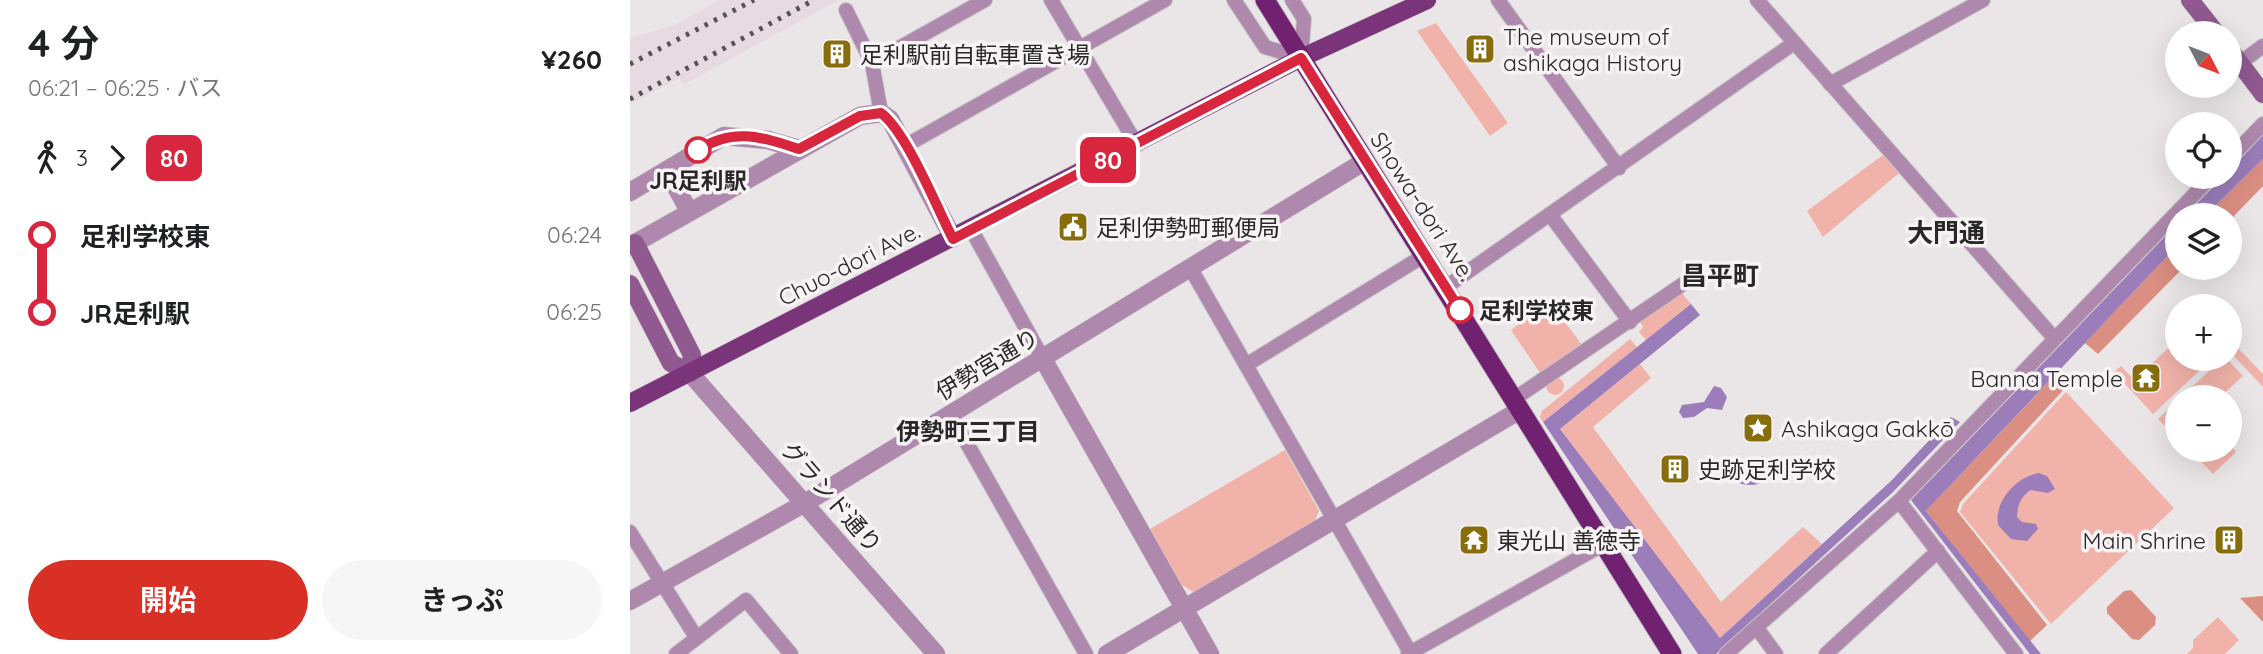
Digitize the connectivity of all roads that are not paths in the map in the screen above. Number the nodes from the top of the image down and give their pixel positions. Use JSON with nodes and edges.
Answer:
{"nodes":[{"id":1,"x":985,"y":0,"type":"edge"},
{"id":2,"x":1051,"y":0,"type":"edge"},
{"id":3,"x":1165,"y":0,"type":"edge"},
{"id":4,"x":1234,"y":0,"type":"edge"},
{"id":5,"x":1265,"y":0,"type":"edge"},
{"id":6,"x":1292,"y":0,"type":"edge"},
{"id":7,"x":1427,"y":0,"type":"edge"},
{"id":8,"x":1498,"y":0,"type":"edge"},
{"id":9,"x":1757,"y":0,"type":"edge"},
{"id":10,"x":1983,"y":0,"type":"edge"},
{"id":11,"x":2190,"y":0,"type":"edge"},
{"id":12,"x":846,"y":10,"type":"dead end"},
{"id":13,"x":2207,"y":21,"type":"edge"},
{"id":14,"x":1794,"y":43,"type":"junction"},
{"id":15,"x":2263,"y":46,"type":"edge"},
{"id":16,"x":1079,"y":48,"type":"junction"},
{"id":17,"x":2242,"y":54,"type":"edge"},
{"id":18,"x":1301,"y":58,"type":"junction"},
{"id":19,"x":872,"y":62,"type":"junction"},
{"id":20,"x":2242,"y":66,"type":"edge"},
{"id":21,"x":1830,"y":84,"type":"junction"},
{"id":22,"x":2263,"y":94,"type":"edge"},
{"id":23,"x":881,"y":113,"type":"junction"},
{"id":24,"x":2263,"y":124,"type":"edge"},
{"id":25,"x":1137,"y":145,"type":"junction"},
{"id":26,"x":905,"y":146,"type":"junction"},
{"id":27,"x":2242,"y":146,"type":"edge"},
{"id":28,"x":799,"y":149,"type":"junction"},
{"id":29,"x":1365,"y":161,"type":"junction"},
{"id":30,"x":1619,"y":168,"type":"junction"},
{"id":31,"x":667,"y":171,"type":"junction"},
{"id":32,"x":2199,"y":189,"type":"edge"},
{"id":33,"x":630,"y":192,"type":"edge"},
{"id":34,"x":689,"y":211,"type":"junction"},
{"id":35,"x":1551,"y":216,"type":"junction"},
{"id":36,"x":971,"y":229,"type":"junction"},
{"id":37,"x":953,"y":239,"type":"junction"},
{"id":38,"x":633,"y":244,"type":"edge"},
{"id":39,"x":1425,"y":255,"type":"junction"},
{"id":40,"x":1191,"y":269,"type":"junction"},
{"id":41,"x":1686,"y":282,"type":"dead end"},
{"id":42,"x":630,"y":285,"type":"edge"},
{"id":43,"x":1447,"y":287,"type":"junction"},
{"id":44,"x":1630,"y":323,"type":"junction"},
{"id":45,"x":2054,"y":338,"type":"junction"},
{"id":46,"x":1042,"y":359,"type":"junction"},
{"id":47,"x":1246,"y":365,"type":"junction"},
{"id":48,"x":690,"y":373,"type":"junction"},
{"id":49,"x":630,"y":403,"type":"edge"},
{"id":50,"x":1517,"y":404,"type":"junction"},
{"id":51,"x":951,"y":415,"type":"junction"},
{"id":52,"x":1899,"y":501,"type":"junction"},
{"id":53,"x":805,"y":503,"type":"junction"},
{"id":54,"x":1335,"y":520,"type":"junction"},
{"id":55,"x":630,"y":532,"type":"edge"},
{"id":56,"x":1604,"y":544,"type":"junction"},
{"id":57,"x":1938,"y":551,"type":"junction"},
{"id":58,"x":660,"y":584,"type":"junction"},
{"id":59,"x":630,"y":601,"type":"edge"},
{"id":60,"x":1183,"y":609,"type":"junction"},
{"id":61,"x":1756,"y":627,"type":"junction"},
{"id":62,"x":696,"y":637,"type":"junction"},
{"id":63,"x":676,"y":654,"type":"edge"},
{"id":64,"x":791,"y":654,"type":"edge"},
{"id":65,"x":936,"y":654,"type":"edge"},
{"id":66,"x":1086,"y":654,"type":"edge"},
{"id":67,"x":1107,"y":654,"type":"edge"},
{"id":68,"x":1210,"y":654,"type":"edge"},
{"id":69,"x":1410,"y":654,"type":"edge"},
{"id":70,"x":1672,"y":654,"type":"edge"},
{"id":71,"x":1726,"y":654,"type":"edge"},
{"id":72,"x":1776,"y":654,"type":"edge"},
{"id":73,"x":1826,"y":654,"type":"edge"},
{"id":74,"x":2016,"y":654,"type":"edge"}],
"edges":[{"from":1,"to":19,"type":"street"},
{"from":2,"to":16,"type":"street"},
{"from":3,"to":16,"type":"street"},
{"from":4,"to":18,"type":"street"},
{"from":5,"to":18,"type":"highway","name":"Showa-dori Ave."},
{"from":6,"to":18,"type":"street"},
{"from":7,"to":18,"type":"main road","name":"Chuo-dori Ave."},
{"from":8,"to":30,"type":"street"},
{"from":9,"to":14,"type":"street"},
{"from":10,"to":21,"type":"street"},
{"from":11,"to":13,"type":"main road"},
{"from":12,"to":19,"type":"street"},
{"from":14,"to":21,"type":"street"},
{"from":14,"to":30,"type":"street"},
{"from":15,"to":17,"type":"street"},
{"from":16,"to":25,"type":"street"},
{"from":16,"to":26,"type":"street"},
{"from":18,"to":25,"type":"main road","name":"Chuo-dori Ave."},
{"from":18,"to":29,"type":"highway","name":"Showa-dori Ave."},
{"from":19,"to":23,"type":"street"},
{"from":20,"to":22,"type":"main road"},
{"from":21,"to":45,"type":"street"},
{"from":23,"to":26,"type":"street"},
{"from":23,"to":28,"type":"street"},
{"from":24,"to":27,"type":"street"},
{"from":25,"to":36,"type":"main road","name":"Chuo-dori Ave."},
{"from":26,"to":37,"type":"street"},
{"from":28,"to":31,"type":"street"},
{"from":28,"to":34,"type":"street"},
{"from":29,"to":39,"type":"highway","name":"Showa-dori Ave."},
{"from":29,"to":40,"type":"street","name":"伊勢宮通り"},
{"from":30,"to":35,"type":"street"},
{"from":31,"to":33,"type":"street"},
{"from":31,"to":34,"type":"street"},
{"from":32,"to":45,"type":"street"},
{"from":34,"to":38,"type":"street"},
{"from":35,"to":43,"type":"street"},
{"from":35,"to":44,"type":"street"},
{"from":36,"to":37,"type":"main road","name":"Chuo-dori Ave."},
{"from":36,"to":46,"type":"street"},
{"from":37,"to":48,"type":"main road","name":"Chuo-dori Ave."},
{"from":38,"to":48,"type":"main road"},
{"from":39,"to":43,"type":"highway","name":"Showa-dori Ave."},
{"from":39,"to":47,"type":"street"},
{"from":40,"to":46,"type":"street","name":"伊勢宮通り"},
{"from":40,"to":47,"type":"street"},
{"from":41,"to":44,"type":"street"},
{"from":42,"to":48,"type":"main road"},
{"from":43,"to":50,"type":"highway","name":"Showa-dori Ave."},
{"from":44,"to":50,"type":"street"},
{"from":45,"to":52,"type":"street"},
{"from":46,"to":51,"type":"street","name":"伊勢宮通り"},
{"from":46,"to":60,"type":"street"},
{"from":47,"to":54,"type":"street"},
{"from":48,"to":49,"type":"main road","name":"Chuo-dori Ave."},
{"from":48,"to":53,"type":"street","name":"グランド通り"},
{"from":50,"to":54,"type":"street"},
{"from":50,"to":56,"type":"highway","name":"Showa-dori Ave."},
{"from":51,"to":53,"type":"street","name":"伊勢宮通り"},
{"from":51,"to":66,"type":"street"},
{"from":52,"to":57,"type":"street"},
{"from":52,"to":61,"type":"street"},
{"from":53,"to":58,"type":"street","name":"伊勢宮通り"},
{"from":53,"to":65,"type":"street","name":"グランド通り"},
{"from":54,"to":60,"type":"street"},
{"from":54,"to":69,"type":"street"},
{"from":55,"to":58,"type":"street"},
{"from":56,"to":69,"type":"street"},
{"from":56,"to":70,"type":"highway","name":"Showa-dori Ave."},
{"from":57,"to":73,"type":"street"},
{"from":57,"to":74,"type":"street"},
{"from":58,"to":59,"type":"street","name":"伊勢宮通り"},
{"from":58,"to":62,"type":"street"},
{"from":60,"to":67,"type":"street"},
{"from":60,"to":68,"type":"street"},
{"from":61,"to":71,"type":"street"},
{"from":61,"to":72,"type":"street"},
{"from":62,"to":63,"type":"street"},
{"from":62,"to":64,"type":"street"}]}
